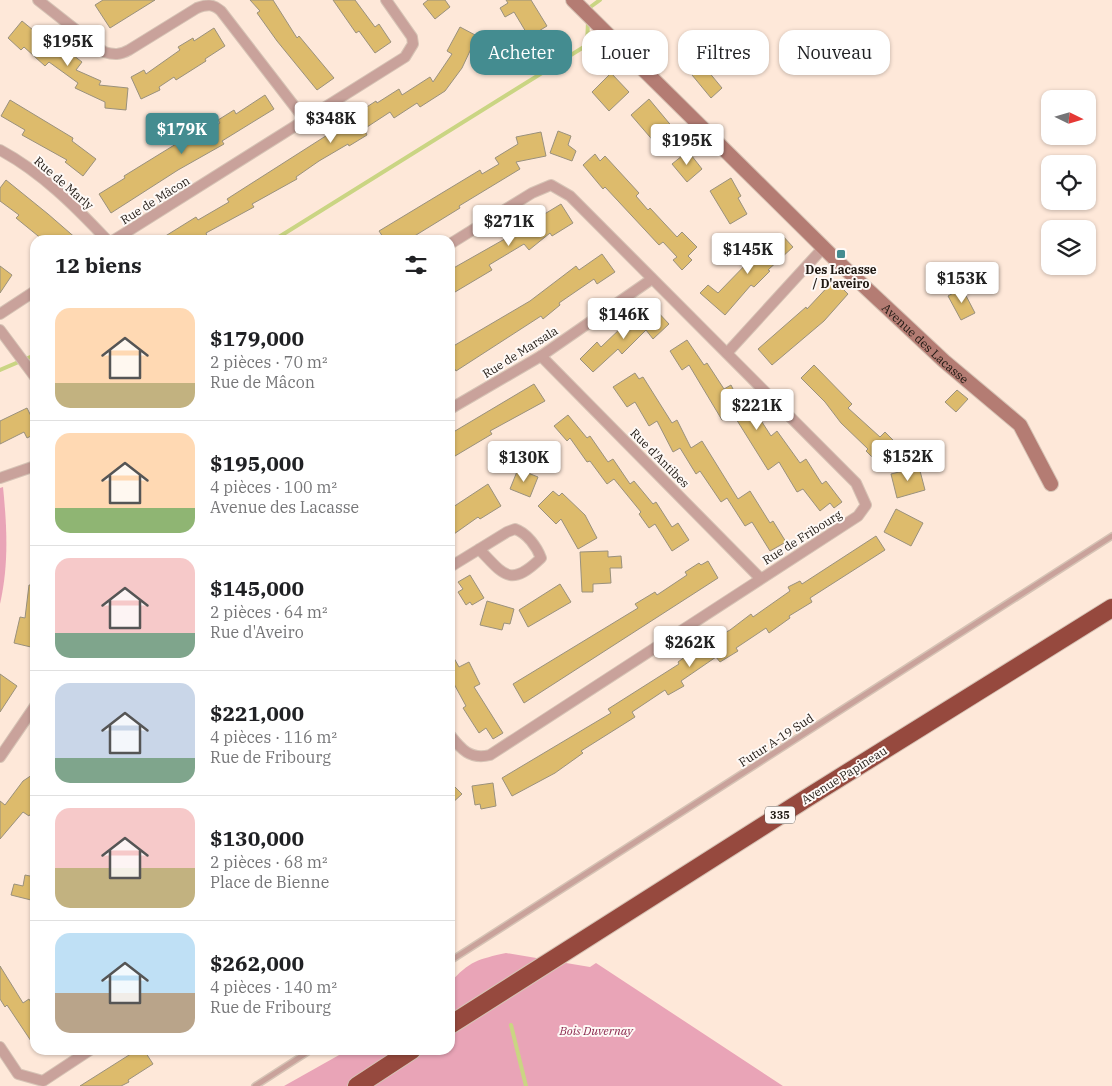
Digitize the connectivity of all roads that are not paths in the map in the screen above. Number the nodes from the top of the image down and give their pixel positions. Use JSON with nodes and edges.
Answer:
{"nodes":[{"id":1,"x":38,"y":0,"type":"edge"},
{"id":2,"x":386,"y":0,"type":"edge"},
{"id":3,"x":574,"y":0,"type":"edge"},
{"id":4,"x":305,"y":120,"type":"junction"},
{"id":5,"x":0,"y":150,"type":"edge"},
{"id":6,"x":102,"y":235,"type":"edge"},
{"id":7,"x":122,"y":235,"type":"edge"},
{"id":8,"x":455,"y":241,"type":"edge"},
{"id":9,"x":823,"y":248,"type":"junction"},
{"id":10,"x":652,"y":279,"type":"junction"},
{"id":11,"x":30,"y":294,"type":"edge"},
{"id":12,"x":0,"y":314,"type":"edge"},
{"id":13,"x":0,"y":330,"type":"edge"},
{"id":14,"x":727,"y":353,"type":"junction"},
{"id":15,"x":541,"y":356,"type":"junction"},
{"id":16,"x":30,"y":370,"type":"edge"},
{"id":17,"x":455,"y":406,"type":"edge"},
{"id":18,"x":30,"y":468,"type":"edge"},
{"id":19,"x":0,"y":478,"type":"edge"},
{"id":20,"x":1051,"y":484,"type":"dead end"},
{"id":21,"x":1112,"y":536,"type":"edge"},
{"id":22,"x":479,"y":549,"type":"junction"},
{"id":23,"x":455,"y":564,"type":"edge"},
{"id":24,"x":760,"y":578,"type":"junction"},
{"id":25,"x":1112,"y":608,"type":"edge"},
{"id":26,"x":30,"y":713,"type":"edge"},
{"id":27,"x":455,"y":741,"type":"edge"},
{"id":28,"x":0,"y":756,"type":"edge"},
{"id":29,"x":455,"y":958,"type":"edge"},
{"id":30,"x":455,"y":1022,"type":"edge"},
{"id":31,"x":0,"y":1047,"type":"edge"},
{"id":32,"x":82,"y":1055,"type":"edge"},
{"id":33,"x":304,"y":1055,"type":"edge"},
{"id":34,"x":404,"y":1055,"type":"edge"},
{"id":35,"x":255,"y":1086,"type":"edge"},
{"id":36,"x":357,"y":1086,"type":"edge"}],
"edges":[{"from":1,"to":4,"type":"street"},
{"from":2,"to":4,"type":"street","name":"Rue de Mâcon"},
{"from":3,"to":9,"type":"street","name":"Avenue des Lacasse"},
{"from":4,"to":7,"type":"street","name":"Rue de Mâcon"},
{"from":5,"to":6,"type":"street","name":"Rue de Marly"},
{"from":8,"to":10,"type":"street","name":"Rue de Fribourg"},
{"from":9,"to":14,"type":"street"},
{"from":9,"to":20,"type":"street","name":"Avenue des Lacasse"},
{"from":10,"to":14,"type":"street","name":"Rue de Fribourg"},
{"from":10,"to":15,"type":"street","name":"Rue de Marsala"},
{"from":11,"to":12,"type":"street"},
{"from":13,"to":16,"type":"street"},
{"from":14,"to":24,"type":"street","name":"Rue de Fribourg"},
{"from":15,"to":17,"type":"street","name":"Rue de Marsala"},
{"from":15,"to":24,"type":"street","name":"Rue d'Antibes"},
{"from":18,"to":19,"type":"street"},
{"from":21,"to":29,"type":"lane","name":"Futur A-19 Sud"},
{"from":22,"to":22,"type":"street"},
{"from":22,"to":23,"type":"street"},
{"from":24,"to":27,"type":"street","name":"Rue de Fribourg"},
{"from":25,"to":30,"type":"highway","name":"Avenue Papineau","number":"335"},
{"from":26,"to":28,"type":"street"},
{"from":31,"to":32,"type":"street"},
{"from":33,"to":35,"type":"lane"},
{"from":34,"to":36,"type":"highway"}]}
